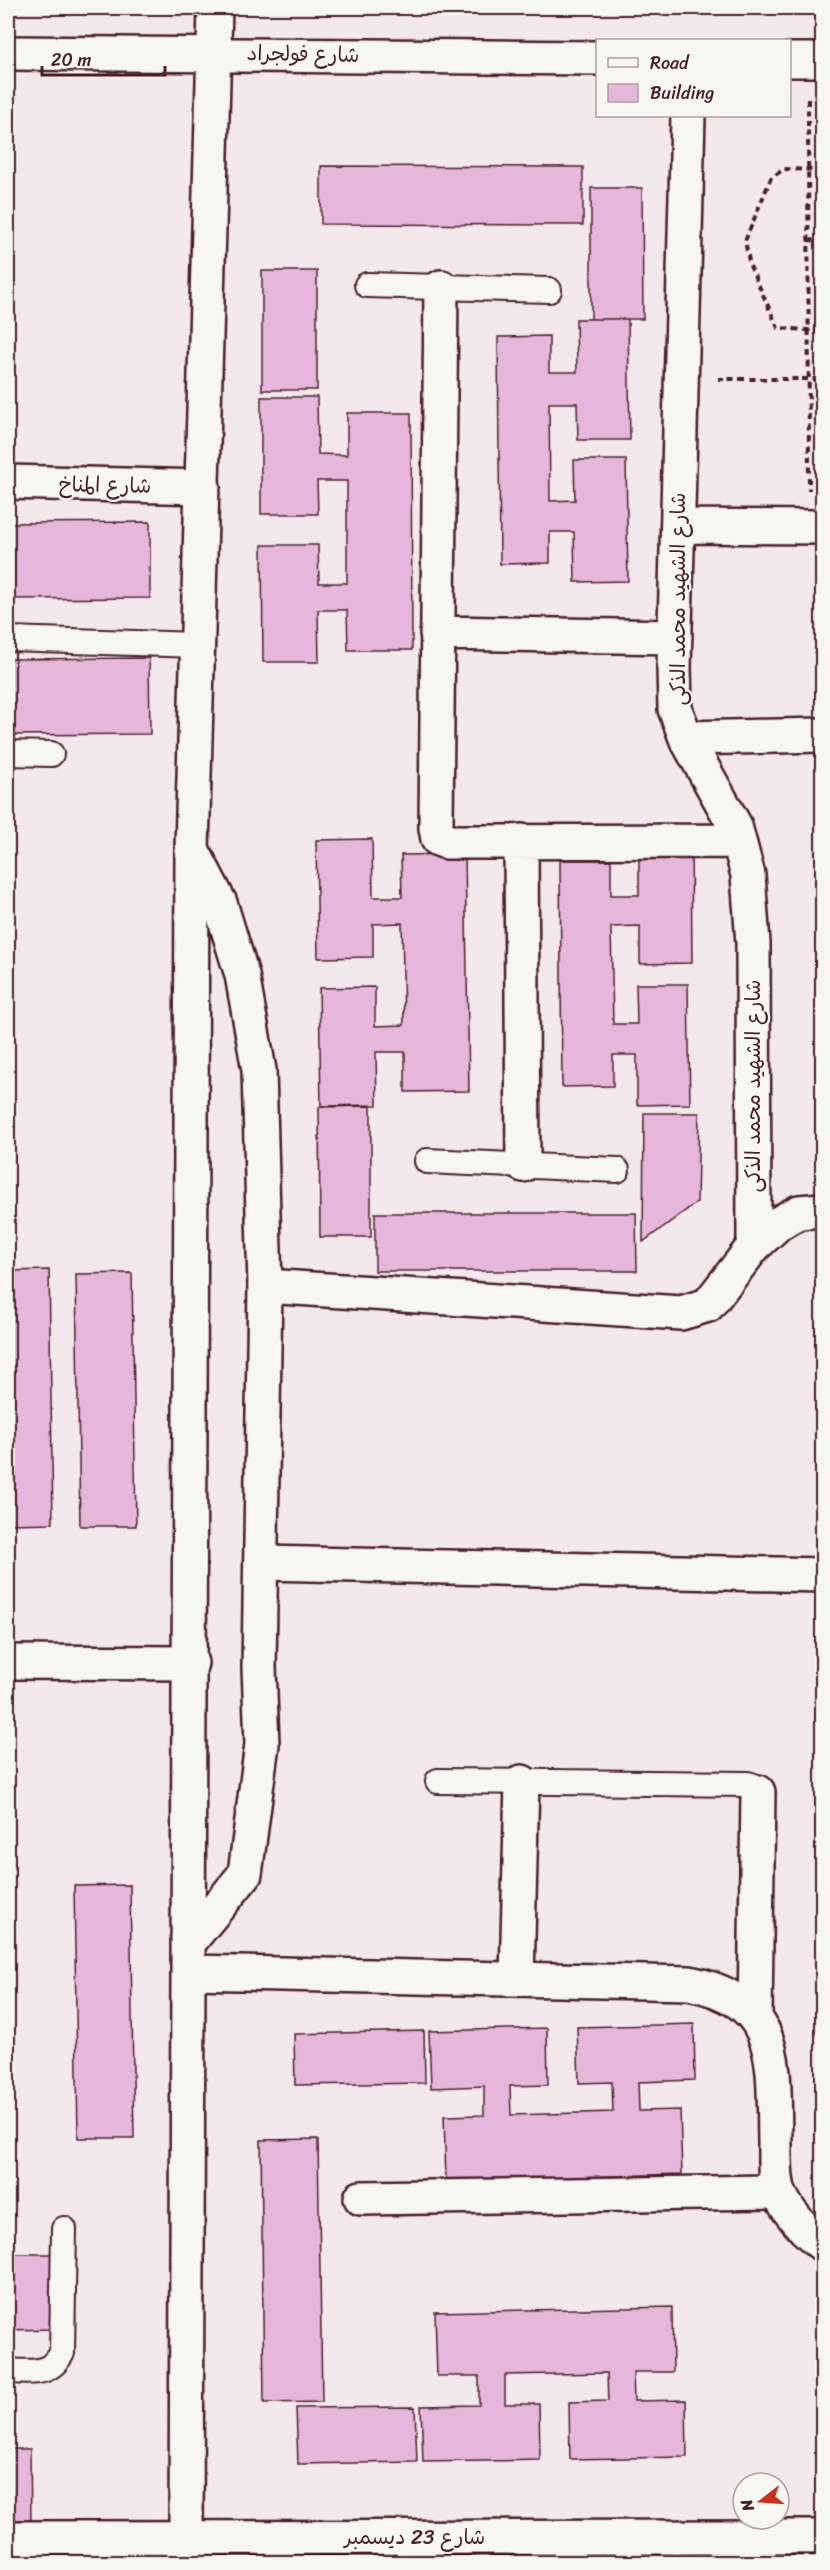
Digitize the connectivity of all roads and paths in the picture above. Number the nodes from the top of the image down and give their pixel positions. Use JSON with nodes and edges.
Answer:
{"nodes":[{"id":1,"x":215,"y":8,"type":"edge"},
{"id":2,"x":8,"y":53,"type":"edge"},
{"id":3,"x":214,"y":53,"type":"junction"},
{"id":4,"x":596,"y":58,"type":"edge"},
{"id":5,"x":806,"y":60,"type":"edge"},
{"id":6,"x":688,"y":117,"type":"edge"},
{"id":7,"x":808,"y":170,"type":"junction"},
{"id":8,"x":822,"y":170,"type":"edge"},
{"id":9,"x":808,"y":240,"type":"junction"},
{"id":10,"x":822,"y":241,"type":"edge"},
{"id":11,"x":367,"y":285,"type":"dead end"},
{"id":12,"x":441,"y":287,"type":"junction"},
{"id":13,"x":549,"y":290,"type":"dead end"},
{"id":14,"x":809,"y":330,"type":"junction"},
{"id":15,"x":822,"y":332,"type":"edge"},
{"id":16,"x":680,"y":378,"type":"junction"},
{"id":17,"x":809,"y":379,"type":"junction"},
{"id":18,"x":822,"y":379,"type":"edge"},
{"id":19,"x":8,"y":482,"type":"edge"},
{"id":20,"x":203,"y":487,"type":"junction"},
{"id":21,"x":678,"y":526,"type":"junction"},
{"id":22,"x":816,"y":527,"type":"edge"},
{"id":23,"x":437,"y":633,"type":"junction"},
{"id":24,"x":675,"y":637,"type":"junction"},
{"id":25,"x":8,"y":639,"type":"edge"},
{"id":26,"x":198,"y":645,"type":"junction"},
{"id":27,"x":822,"y":735,"type":"edge"},
{"id":28,"x":686,"y":738,"type":"junction"},
{"id":29,"x":8,"y":753,"type":"edge"},
{"id":30,"x":51,"y":754,"type":"dead end"},
{"id":31,"x":521,"y":841,"type":"junction"},
{"id":32,"x":739,"y":841,"type":"junction"},
{"id":33,"x":192,"y":850,"type":"junction"},
{"id":34,"x":427,"y":1161,"type":"dead end"},
{"id":35,"x":523,"y":1165,"type":"junction"},
{"id":36,"x":617,"y":1170,"type":"dead end"},
{"id":37,"x":822,"y":1210,"type":"edge"},
{"id":38,"x":754,"y":1246,"type":"junction"},
{"id":39,"x":265,"y":1286,"type":"junction"},
{"id":40,"x":262,"y":1563,"type":"junction"},
{"id":41,"x":822,"y":1575,"type":"edge"},
{"id":42,"x":8,"y":1662,"type":"edge"},
{"id":43,"x":191,"y":1663,"type":"junction"},
{"id":44,"x":438,"y":1781,"type":"dead end"},
{"id":45,"x":522,"y":1782,"type":"junction"},
{"id":46,"x":758,"y":1792,"type":"joint"},
{"id":47,"x":190,"y":1956,"type":"junction"},
{"id":48,"x":517,"y":1978,"type":"junction"},
{"id":49,"x":755,"y":2015,"type":"junction"},
{"id":50,"x":779,"y":2192,"type":"junction"},
{"id":51,"x":361,"y":2198,"type":"dead end"},
{"id":52,"x":64,"y":2229,"type":"dead end"},
{"id":53,"x":822,"y":2244,"type":"edge"},
{"id":54,"x":8,"y":2371,"type":"edge"},
{"id":55,"x":822,"y":2537,"type":"edge"},
{"id":56,"x":8,"y":2538,"type":"edge"},
{"id":57,"x":186,"y":2538,"type":"junction"},
{"id":58,"x":575,"y":2550,"type":"edge"}],
"edges":[{"from":1,"to":3,"type":"street"},
{"from":2,"to":3,"type":"street","name":"شارع فولجراد"},
{"from":3,"to":4,"type":"street","name":"شارع فولجراد"},
{"from":3,"to":20,"type":"street"},
{"from":5,"to":7,"type":"path"},
{"from":6,"to":16,"type":"street","name":"شارع الشهيد محمد الذكى"},
{"from":7,"to":8,"type":"path"},
{"from":7,"to":9,"type":"path"},
{"from":7,"to":14,"type":"path"},
{"from":9,"to":10,"type":"path"},
{"from":9,"to":14,"type":"path"},
{"from":11,"to":12,"type":"lane"},
{"from":12,"to":13,"type":"lane"},
{"from":12,"to":23,"type":"street"},
{"from":14,"to":15,"type":"path"},
{"from":14,"to":17,"type":"path"},
{"from":16,"to":17,"type":"path"},
{"from":16,"to":21,"type":"street","name":"شارع الشهيد محمد الذكى"},
{"from":17,"to":18,"type":"path"},
{"from":17,"to":22,"type":"path"},
{"from":19,"to":20,"type":"street","name":"شارع المناخ"},
{"from":20,"to":26,"type":"street"},
{"from":21,"to":22,"type":"street"},
{"from":21,"to":24,"type":"street","name":"شارع الشهيد محمد الذكى"},
{"from":23,"to":24,"type":"street"},
{"from":23,"to":31,"type":"street"},
{"from":24,"to":28,"type":"street","name":"شارع الشهيد محمد الذكى"},
{"from":25,"to":26,"type":"lane"},
{"from":26,"to":33,"type":"street"},
{"from":27,"to":28,"type":"street"},
{"from":28,"to":32,"type":"street","name":"شارع الشهيد محمد الذكى"},
{"from":29,"to":30,"type":"lane"},
{"from":31,"to":32,"type":"street"},
{"from":31,"to":35,"type":"street"},
{"from":32,"to":38,"type":"street","name":"شارع الشهيد محمد الذكى"},
{"from":33,"to":39,"type":"street"},
{"from":33,"to":43,"type":"street"},
{"from":34,"to":35,"type":"lane"},
{"from":35,"to":36,"type":"lane"},
{"from":37,"to":38,"type":"street"},
{"from":38,"to":39,"type":"street"},
{"from":39,"to":40,"type":"street"},
{"from":40,"to":41,"type":"street"},
{"from":40,"to":47,"type":"street"},
{"from":42,"to":43,"type":"street"},
{"from":43,"to":47,"type":"street"},
{"from":44,"to":45,"type":"lane"},
{"from":45,"to":46,"type":"lane"},
{"from":45,"to":48,"type":"street"},
{"from":46,"to":49,"type":"street"},
{"from":47,"to":48,"type":"street"},
{"from":47,"to":57,"type":"street"},
{"from":48,"to":49,"type":"street"},
{"from":49,"to":50,"type":"street"},
{"from":50,"to":51,"type":"street"},
{"from":50,"to":53,"type":"street"},
{"from":52,"to":54,"type":"lane"},
{"from":55,"to":58,"type":"street","name":"شارع 23 ديسمبر"},
{"from":56,"to":57,"type":"street","name":"شارع 23 ديسمبر"},
{"from":57,"to":58,"type":"street","name":"شارع 23 ديسمبر"}]}
